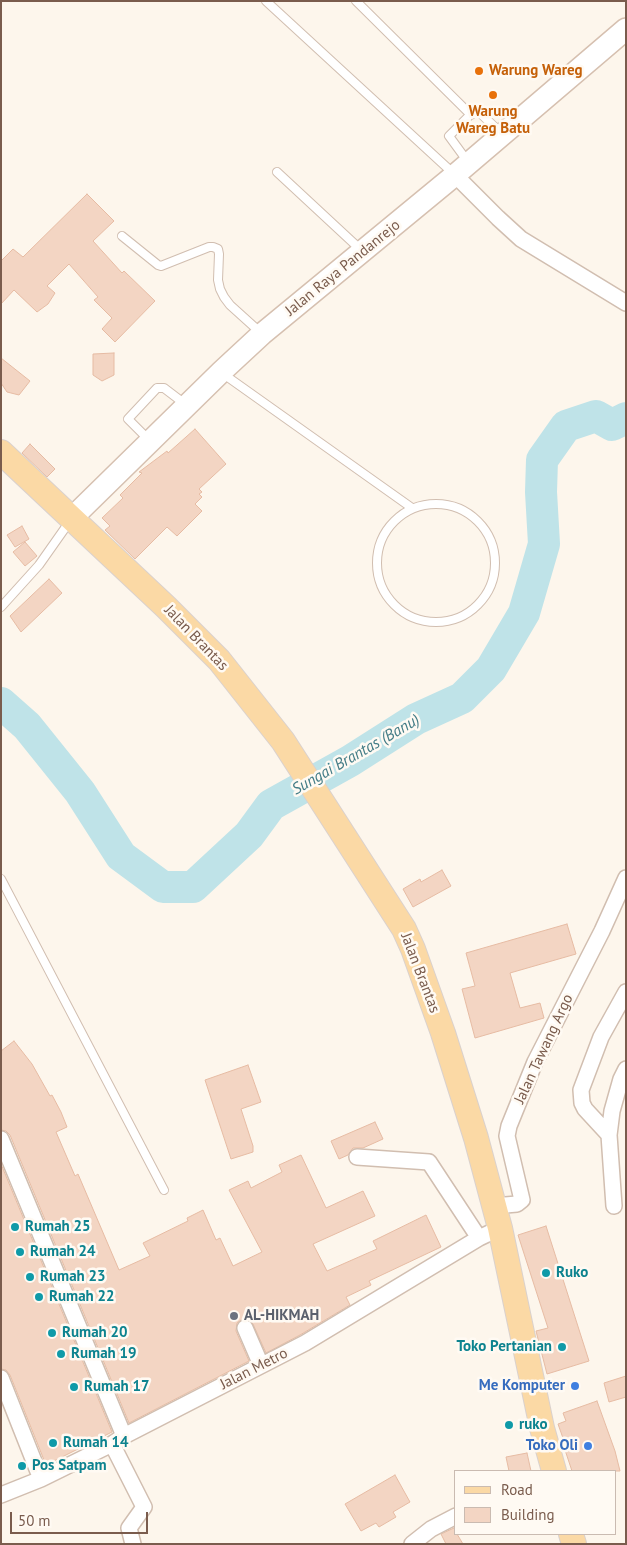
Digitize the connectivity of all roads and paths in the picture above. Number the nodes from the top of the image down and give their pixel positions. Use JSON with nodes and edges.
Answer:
{"nodes":[{"id":1,"x":266,"y":1,"type":"edge"},
{"id":2,"x":356,"y":1,"type":"edge"},
{"id":3,"x":626,"y":29,"type":"edge"},
{"id":4,"x":470,"y":115,"type":"junction"},
{"id":5,"x":503,"y":134,"type":"junction"},
{"id":6,"x":462,"y":170,"type":"junction"},
{"id":7,"x":276,"y":172,"type":"dead end"},
{"id":8,"x":122,"y":236,"type":"dead end"},
{"id":9,"x":362,"y":251,"type":"junction"},
{"id":10,"x":626,"y":303,"type":"edge"},
{"id":11,"x":262,"y":334,"type":"junction"},
{"id":12,"x":220,"y":372,"type":"junction"},
{"id":13,"x":186,"y":406,"type":"junction"},
{"id":14,"x":150,"y":442,"type":"junction"},
{"id":15,"x":1,"y":452,"type":"edge"},
{"id":16,"x":412,"y":508,"type":"junction"},
{"id":17,"x":72,"y":519,"type":"junction"},
{"id":18,"x":1,"y":607,"type":"edge"},
{"id":19,"x":626,"y":878,"type":"edge"},
{"id":20,"x":1,"y":879,"type":"edge"},
{"id":21,"x":620,"y":905,"type":"edge"},
{"id":22,"x":626,"y":992,"type":"edge"},
{"id":23,"x":626,"y":1069,"type":"edge"},
{"id":24,"x":610,"y":1134,"type":"junction"},
{"id":25,"x":1,"y":1139,"type":"edge"},
{"id":26,"x":357,"y":1157,"type":"dead end"},
{"id":27,"x":164,"y":1190,"type":"dead end"},
{"id":28,"x":614,"y":1206,"type":"dead end"},
{"id":29,"x":491,"y":1224,"type":"junction"},
{"id":30,"x":245,"y":1328,"type":"dead end"},
{"id":31,"x":261,"y":1365,"type":"junction"},
{"id":32,"x":1,"y":1378,"type":"edge"},
{"id":33,"x":118,"y":1440,"type":"junction"},
{"id":34,"x":553,"y":1470,"type":"edge"},
{"id":35,"x":41,"y":1479,"type":"junction"},
{"id":36,"x":1,"y":1495,"type":"edge"},
{"id":37,"x":454,"y":1517,"type":"edge"},
{"id":38,"x":133,"y":1544,"type":"edge"},
{"id":39,"x":412,"y":1544,"type":"edge"}],
"edges":[{"from":1,"to":6,"type":"lane"},
{"from":2,"to":4,"type":"lane"},
{"from":3,"to":5,"type":"main road","name":"Jalan Raya Pandanrejo"},
{"from":4,"to":5,"type":"lane"},
{"from":4,"to":6,"type":"lane"},
{"from":5,"to":6,"type":"main road","name":"Jalan Raya Pandanrejo"},
{"from":6,"to":9,"type":"main road","name":"Jalan Raya Pandanrejo"},
{"from":6,"to":10,"type":"street"},
{"from":7,"to":9,"type":"lane"},
{"from":8,"to":11,"type":"lane"},
{"from":9,"to":11,"type":"main road","name":"Jalan Raya Pandanrejo"},
{"from":11,"to":12,"type":"main road","name":"Jalan Raya Pandanrejo"},
{"from":12,"to":13,"type":"main road","name":"Jalan Raya Pandanrejo"},
{"from":12,"to":16,"type":"lane"},
{"from":13,"to":14,"type":"main road","name":"Jalan Raya Pandanrejo"},
{"from":13,"to":14,"type":"lane"},
{"from":14,"to":17,"type":"main road","name":"Jalan Raya Pandanrejo"},
{"from":15,"to":17,"type":"main road","name":"Jalan Brantas"},
{"from":16,"to":16,"type":"lane"},
{"from":17,"to":18,"type":"lane"},
{"from":17,"to":29,"type":"main road","name":"Jalan Brantas"},
{"from":19,"to":21,"type":"street","name":"Jalan Tawang Argo"},
{"from":20,"to":27,"type":"lane"},
{"from":21,"to":29,"type":"street","name":"Jalan Tawang Argo"},
{"from":22,"to":24,"type":"street"},
{"from":23,"to":24,"type":"street"},
{"from":24,"to":28,"type":"street"},
{"from":25,"to":33,"type":"street"},
{"from":26,"to":29,"type":"street"},
{"from":29,"to":31,"type":"street","name":"Jalan Metro"},
{"from":29,"to":34,"type":"main road","name":"Jalan Brantas"},
{"from":30,"to":31,"type":"street"},
{"from":31,"to":33,"type":"street","name":"Jalan Metro"},
{"from":32,"to":35,"type":"street"},
{"from":33,"to":35,"type":"street","name":"Jalan Metro"},
{"from":33,"to":38,"type":"street"},
{"from":35,"to":36,"type":"street","name":"Jalan Metro"},
{"from":37,"to":39,"type":"street"}]}
